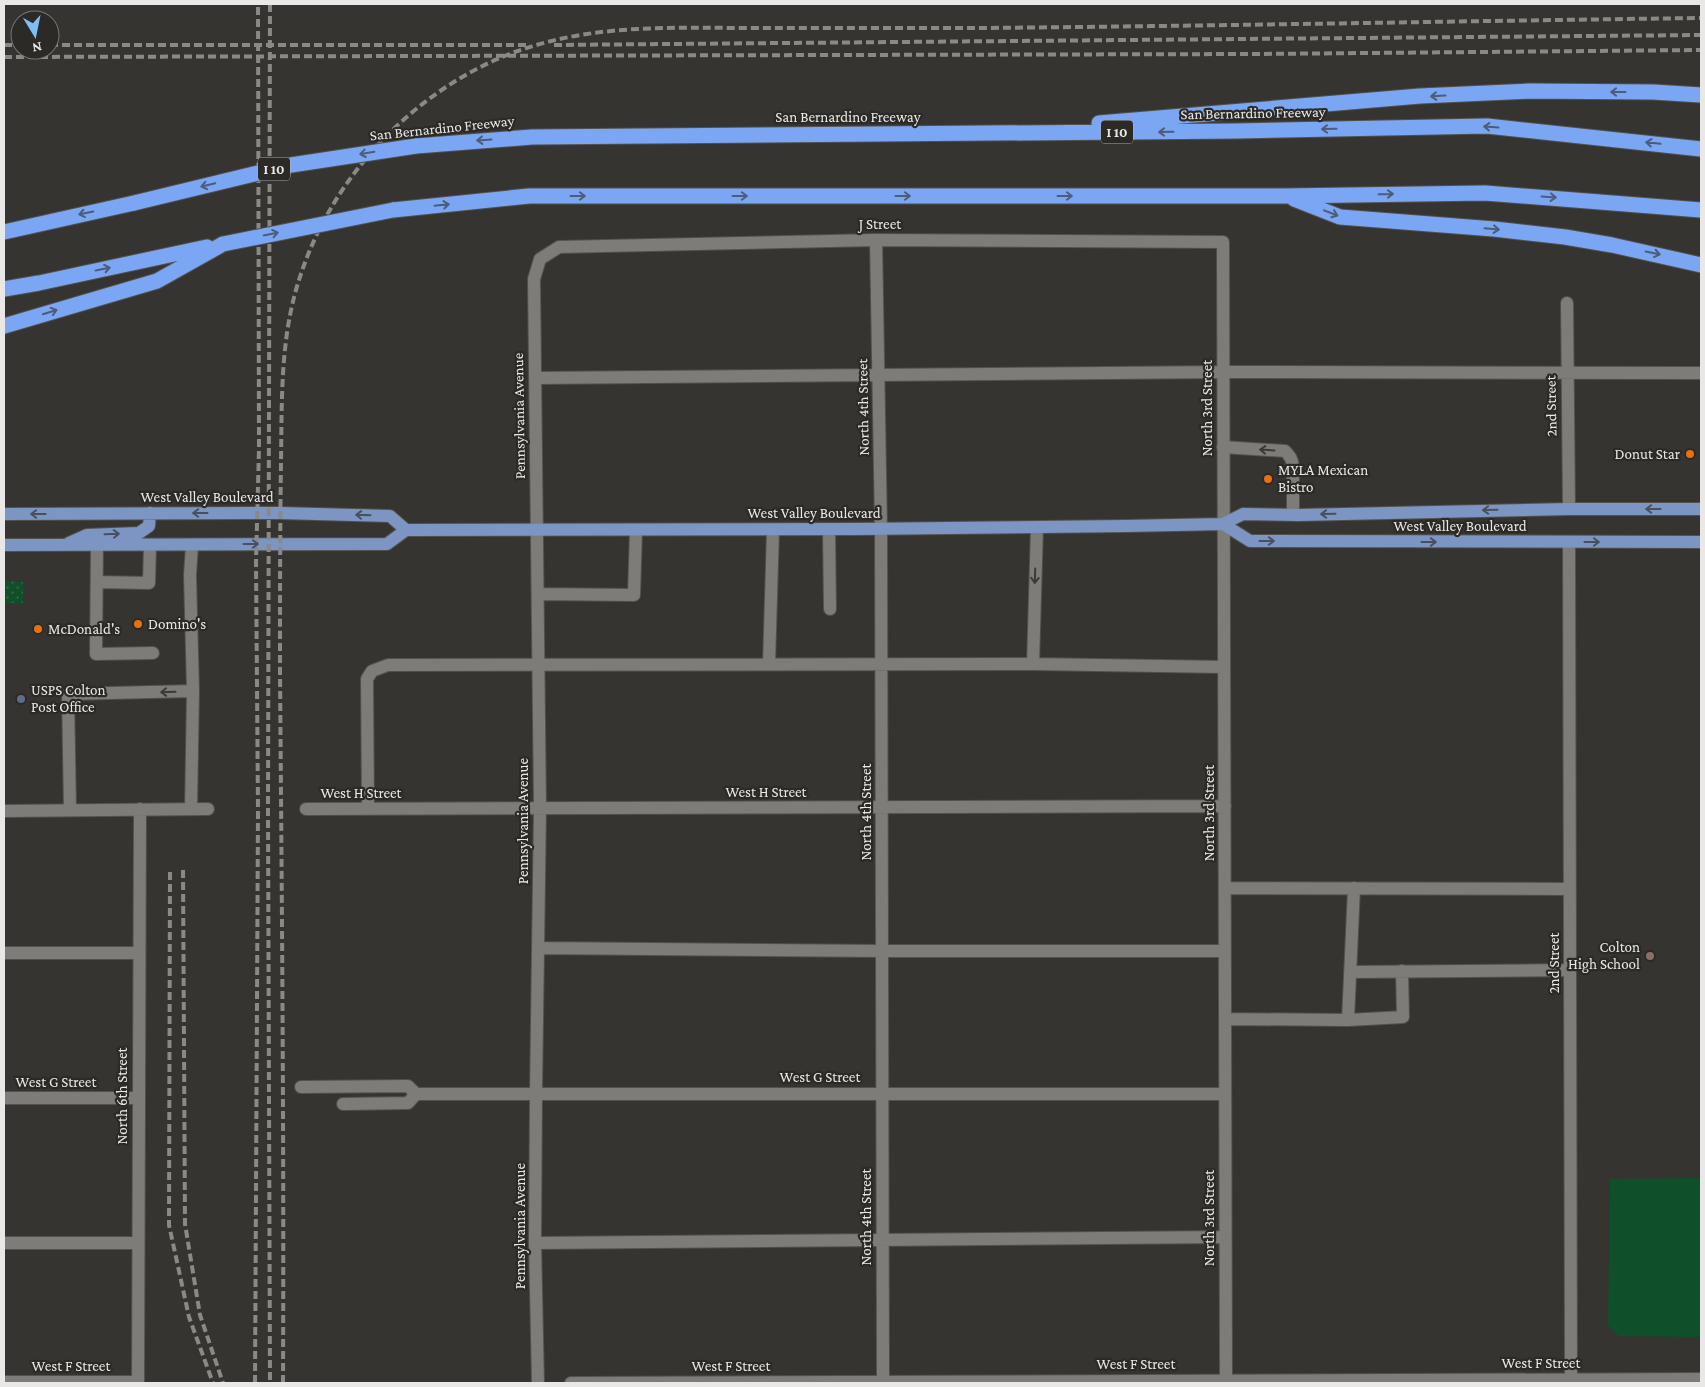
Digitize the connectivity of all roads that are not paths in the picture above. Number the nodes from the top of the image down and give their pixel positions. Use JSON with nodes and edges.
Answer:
{"nodes":[{"id":1,"x":1701,"y":95,"type":"edge"},
{"id":2,"x":976,"y":134,"type":"junction"},
{"id":3,"x":1701,"y":149,"type":"edge"},
{"id":4,"x":1285,"y":196,"type":"junction"},
{"id":5,"x":1701,"y":210,"type":"edge"},
{"id":6,"x":4,"y":232,"type":"edge"},
{"id":7,"x":876,"y":240,"type":"junction"},
{"id":8,"x":1223,"y":242,"type":"joint"},
{"id":9,"x":223,"y":244,"type":"junction"},
{"id":10,"x":540,"y":259,"type":"joint"},
{"id":11,"x":1701,"y":265,"type":"edge"},
{"id":12,"x":4,"y":289,"type":"edge"},
{"id":13,"x":1567,"y":303,"type":"dead end"},
{"id":14,"x":4,"y":326,"type":"edge"},
{"id":15,"x":1224,"y":372,"type":"junction"},
{"id":16,"x":1567,"y":373,"type":"junction"},
{"id":17,"x":1701,"y":373,"type":"edge"},
{"id":18,"x":879,"y":375,"type":"junction"},
{"id":19,"x":535,"y":378,"type":"junction"},
{"id":20,"x":1223,"y":447,"type":"junction"},
{"id":21,"x":1569,"y":509,"type":"junction"},
{"id":22,"x":1701,"y":509,"type":"edge"},
{"id":23,"x":150,"y":513,"type":"junction"},
{"id":24,"x":4,"y":514,"type":"edge"},
{"id":25,"x":1293,"y":514,"type":"junction"},
{"id":26,"x":1223,"y":524,"type":"junction"},
{"id":27,"x":1037,"y":527,"type":"junction"},
{"id":28,"x":882,"y":529,"type":"junction"},
{"id":29,"x":406,"y":530,"type":"junction"},
{"id":30,"x":537,"y":530,"type":"junction"},
{"id":31,"x":636,"y":530,"type":"junction"},
{"id":32,"x":773,"y":530,"type":"junction"},
{"id":33,"x":829,"y":530,"type":"junction"},
{"id":34,"x":1569,"y":542,"type":"junction"},
{"id":35,"x":1701,"y":542,"type":"edge"},
{"id":36,"x":98,"y":544,"type":"junction"},
{"id":37,"x":4,"y":545,"type":"edge"},
{"id":38,"x":65,"y":545,"type":"junction"},
{"id":39,"x":150,"y":545,"type":"junction"},
{"id":40,"x":192,"y":545,"type":"junction"},
{"id":41,"x":97,"y":582,"type":"junction"},
{"id":42,"x":538,"y":594,"type":"junction"},
{"id":43,"x":830,"y":609,"type":"dead end"},
{"id":44,"x":153,"y":653,"type":"dead end"},
{"id":45,"x":769,"y":664,"type":"junction"},
{"id":46,"x":882,"y":664,"type":"junction"},
{"id":47,"x":1033,"y":664,"type":"junction"},
{"id":48,"x":539,"y":665,"type":"junction"},
{"id":49,"x":1224,"y":667,"type":"junction"},
{"id":50,"x":193,"y":691,"type":"junction"},
{"id":51,"x":1225,"y":806,"type":"junction"},
{"id":52,"x":540,"y":808,"type":"junction"},
{"id":53,"x":883,"y":808,"type":"junction"},
{"id":54,"x":140,"y":809,"type":"junction"},
{"id":55,"x":191,"y":809,"type":"junction"},
{"id":56,"x":208,"y":809,"type":"dead end"},
{"id":57,"x":306,"y":809,"type":"dead end"},
{"id":58,"x":368,"y":809,"type":"junction"},
{"id":59,"x":70,"y":810,"type":"junction"},
{"id":60,"x":4,"y":811,"type":"edge"},
{"id":61,"x":1225,"y":888,"type":"junction"},
{"id":62,"x":1354,"y":888,"type":"junction"},
{"id":63,"x":1570,"y":889,"type":"junction"},
{"id":64,"x":538,"y":948,"type":"junction"},
{"id":65,"x":883,"y":951,"type":"junction"},
{"id":66,"x":1225,"y":951,"type":"junction"},
{"id":67,"x":4,"y":953,"type":"edge"},
{"id":68,"x":139,"y":953,"type":"junction"},
{"id":69,"x":1570,"y":970,"type":"junction"},
{"id":70,"x":1350,"y":972,"type":"junction"},
{"id":71,"x":1402,"y":972,"type":"junction"},
{"id":72,"x":1225,"y":1019,"type":"junction"},
{"id":73,"x":1348,"y":1020,"type":"junction"},
{"id":74,"x":301,"y":1087,"type":"dead end"},
{"id":75,"x":536,"y":1092,"type":"junction"},
{"id":76,"x":416,"y":1094,"type":"junction"},
{"id":77,"x":883,"y":1094,"type":"junction"},
{"id":78,"x":1225,"y":1094,"type":"junction"},
{"id":79,"x":4,"y":1098,"type":"edge"},
{"id":80,"x":138,"y":1098,"type":"junction"},
{"id":81,"x":343,"y":1104,"type":"dead end"},
{"id":82,"x":1225,"y":1237,"type":"junction"},
{"id":83,"x":883,"y":1240,"type":"junction"},
{"id":84,"x":4,"y":1243,"type":"edge"},
{"id":85,"x":138,"y":1243,"type":"junction"},
{"id":86,"x":536,"y":1243,"type":"junction"},
{"id":87,"x":1701,"y":1379,"type":"edge"},
{"id":88,"x":1572,"y":1381,"type":"edge"},
{"id":89,"x":4,"y":1382,"type":"edge"},
{"id":90,"x":883,"y":1382,"type":"edge"},
{"id":91,"x":1226,"y":1382,"type":"edge"},
{"id":92,"x":138,"y":1383,"type":"edge"},
{"id":93,"x":538,"y":1383,"type":"edge"},
{"id":94,"x":571,"y":1383,"type":"edge"}],
"edges":[{"from":1,"to":2,"type":"highway","one_way":true},
{"from":3,"to":2,"type":"highway","name":"San Bernardino Freeway","number":"I 10","one_way":true},
{"from":2,"to":6,"type":"highway","name":"San Bernardino Freeway","number":"I 10","one_way":true,"bridge":true},
{"from":4,"to":5,"type":"highway","one_way":true},
{"from":9,"to":4,"type":"highway","one_way":true,"bridge":true},
{"from":4,"to":11,"type":"highway","one_way":true},
{"from":7,"to":8,"type":"street","name":"J Street"},
{"from":7,"to":10,"type":"street","name":"J Street"},
{"from":7,"to":18,"type":"street","name":"North 4th Street"},
{"from":8,"to":15,"type":"street","name":"North 3rd Street"},
{"from":12,"to":9,"type":"highway","one_way":true},
{"from":14,"to":9,"type":"highway","one_way":true},
{"from":10,"to":19,"type":"street","name":"Pennsylvania Avenue"},
{"from":13,"to":16,"type":"street","name":"2nd Street"},
{"from":15,"to":16,"type":"street"},
{"from":15,"to":18,"type":"street"},
{"from":15,"to":20,"type":"street","name":"North 3rd Street"},
{"from":16,"to":17,"type":"street"},
{"from":16,"to":21,"type":"street","name":"2nd Street"},
{"from":18,"to":19,"type":"street"},
{"from":18,"to":28,"type":"street","name":"North 4th Street"},
{"from":19,"to":30,"type":"street","name":"Pennsylvania Avenue"},
{"from":25,"to":20,"type":"street","one_way":true},
{"from":20,"to":26,"type":"street","name":"North 3rd Street"},
{"from":22,"to":21,"type":"main road","name":"West Valley Boulevard","one_way":true},
{"from":21,"to":25,"type":"main road","name":"West Valley Boulevard","one_way":true},
{"from":23,"to":24,"type":"main road","name":"West Valley Boulevard","one_way":true},
{"from":29,"to":23,"type":"main road","name":"West Valley Boulevard","one_way":true},
{"from":38,"to":23,"type":"main road","one_way":true},
{"from":25,"to":26,"type":"main road","name":"West Valley Boulevard"},
{"from":26,"to":27,"type":"main road","name":"West Valley Boulevard"},
{"from":26,"to":34,"type":"main road","name":"West Valley Boulevard","one_way":true},
{"from":26,"to":49,"type":"street","name":"North 3rd Street"},
{"from":27,"to":28,"type":"main road","name":"West Valley Boulevard"},
{"from":27,"to":47,"type":"street","one_way":true},
{"from":28,"to":33,"type":"main road","name":"West Valley Boulevard"},
{"from":28,"to":46,"type":"street","name":"North 4th Street"},
{"from":29,"to":30,"type":"main road","name":"West Valley Boulevard"},
{"from":40,"to":29,"type":"main road","one_way":true},
{"from":30,"to":31,"type":"main road","name":"West Valley Boulevard"},
{"from":30,"to":42,"type":"street","name":"Pennsylvania Avenue"},
{"from":31,"to":32,"type":"main road","name":"West Valley Boulevard"},
{"from":31,"to":42,"type":"street"},
{"from":32,"to":33,"type":"main road","name":"West Valley Boulevard"},
{"from":32,"to":45,"type":"street"},
{"from":33,"to":43,"type":"street"},
{"from":34,"to":35,"type":"main road","name":"West Valley Boulevard","one_way":true},
{"from":34,"to":63,"type":"street","name":"2nd Street"},
{"from":36,"to":38,"type":"main road"},
{"from":36,"to":39,"type":"main road"},
{"from":36,"to":41,"type":"street"},
{"from":37,"to":38,"type":"main road"},
{"from":39,"to":40,"type":"main road"},
{"from":39,"to":41,"type":"street"},
{"from":40,"to":50,"type":"street"},
{"from":41,"to":44,"type":"street"},
{"from":42,"to":48,"type":"street","name":"Pennsylvania Avenue"},
{"from":45,"to":46,"type":"street"},
{"from":45,"to":48,"type":"street"},
{"from":46,"to":47,"type":"street"},
{"from":46,"to":53,"type":"street","name":"North 4th Street"},
{"from":47,"to":49,"type":"street"},
{"from":48,"to":52,"type":"street","name":"Pennsylvania Avenue"},
{"from":48,"to":58,"type":"street"},
{"from":49,"to":51,"type":"street","name":"North 3rd Street"},
{"from":50,"to":55,"type":"street"},
{"from":50,"to":59,"type":"street","one_way":true},
{"from":51,"to":53,"type":"street","name":"West H Street"},
{"from":51,"to":61,"type":"street","name":"North 3rd Street"},
{"from":52,"to":53,"type":"street","name":"West H Street"},
{"from":52,"to":58,"type":"street","name":"West H Street"},
{"from":52,"to":64,"type":"street","name":"Pennsylvania Avenue"},
{"from":53,"to":65,"type":"street","name":"North 4th Street"},
{"from":54,"to":55,"type":"street"},
{"from":54,"to":59,"type":"street"},
{"from":54,"to":68,"type":"street","name":"North 6th Street"},
{"from":55,"to":56,"type":"street"},
{"from":57,"to":58,"type":"street","name":"West H Street"},
{"from":59,"to":60,"type":"street"},
{"from":61,"to":62,"type":"street"},
{"from":61,"to":66,"type":"street","name":"North 3rd Street"},
{"from":62,"to":63,"type":"street"},
{"from":62,"to":70,"type":"street"},
{"from":63,"to":69,"type":"street","name":"2nd Street"},
{"from":64,"to":65,"type":"street"},
{"from":64,"to":75,"type":"street","name":"Pennsylvania Avenue"},
{"from":65,"to":66,"type":"street"},
{"from":65,"to":77,"type":"street","name":"North 4th Street"},
{"from":66,"to":72,"type":"street","name":"North 3rd Street"},
{"from":67,"to":68,"type":"street"},
{"from":68,"to":80,"type":"street","name":"North 6th Street"},
{"from":69,"to":71,"type":"street"},
{"from":69,"to":88,"type":"street","name":"2nd Street"},
{"from":70,"to":71,"type":"street"},
{"from":70,"to":73,"type":"street"},
{"from":71,"to":73,"type":"street"},
{"from":72,"to":73,"type":"street"},
{"from":72,"to":78,"type":"street","name":"North 3rd Street"},
{"from":74,"to":76,"type":"street"},
{"from":75,"to":76,"type":"street","name":"West G Street"},
{"from":75,"to":77,"type":"street","name":"West G Street"},
{"from":75,"to":86,"type":"street","name":"Pennsylvania Avenue"},
{"from":76,"to":81,"type":"street"},
{"from":77,"to":78,"type":"street","name":"West G Street"},
{"from":77,"to":83,"type":"street","name":"North 4th Street"},
{"from":78,"to":82,"type":"street","name":"North 3rd Street"},
{"from":79,"to":80,"type":"street","name":"West G Street"},
{"from":80,"to":85,"type":"street","name":"North 6th Street"},
{"from":82,"to":83,"type":"street"},
{"from":82,"to":91,"type":"street","name":"North 3rd Street"},
{"from":83,"to":86,"type":"street"},
{"from":83,"to":90,"type":"street","name":"North 4th Street"},
{"from":84,"to":85,"type":"street"},
{"from":85,"to":92,"type":"street","name":"North 6th Street"},
{"from":86,"to":93,"type":"street","name":"Pennsylvania Avenue"},
{"from":87,"to":88,"type":"street","name":"West F Street"},
{"from":88,"to":91,"type":"street","name":"West F Street"},
{"from":89,"to":92,"type":"street","name":"West F Street"},
{"from":90,"to":91,"type":"street","name":"West F Street"},
{"from":90,"to":94,"type":"street","name":"West F Street"}]}
